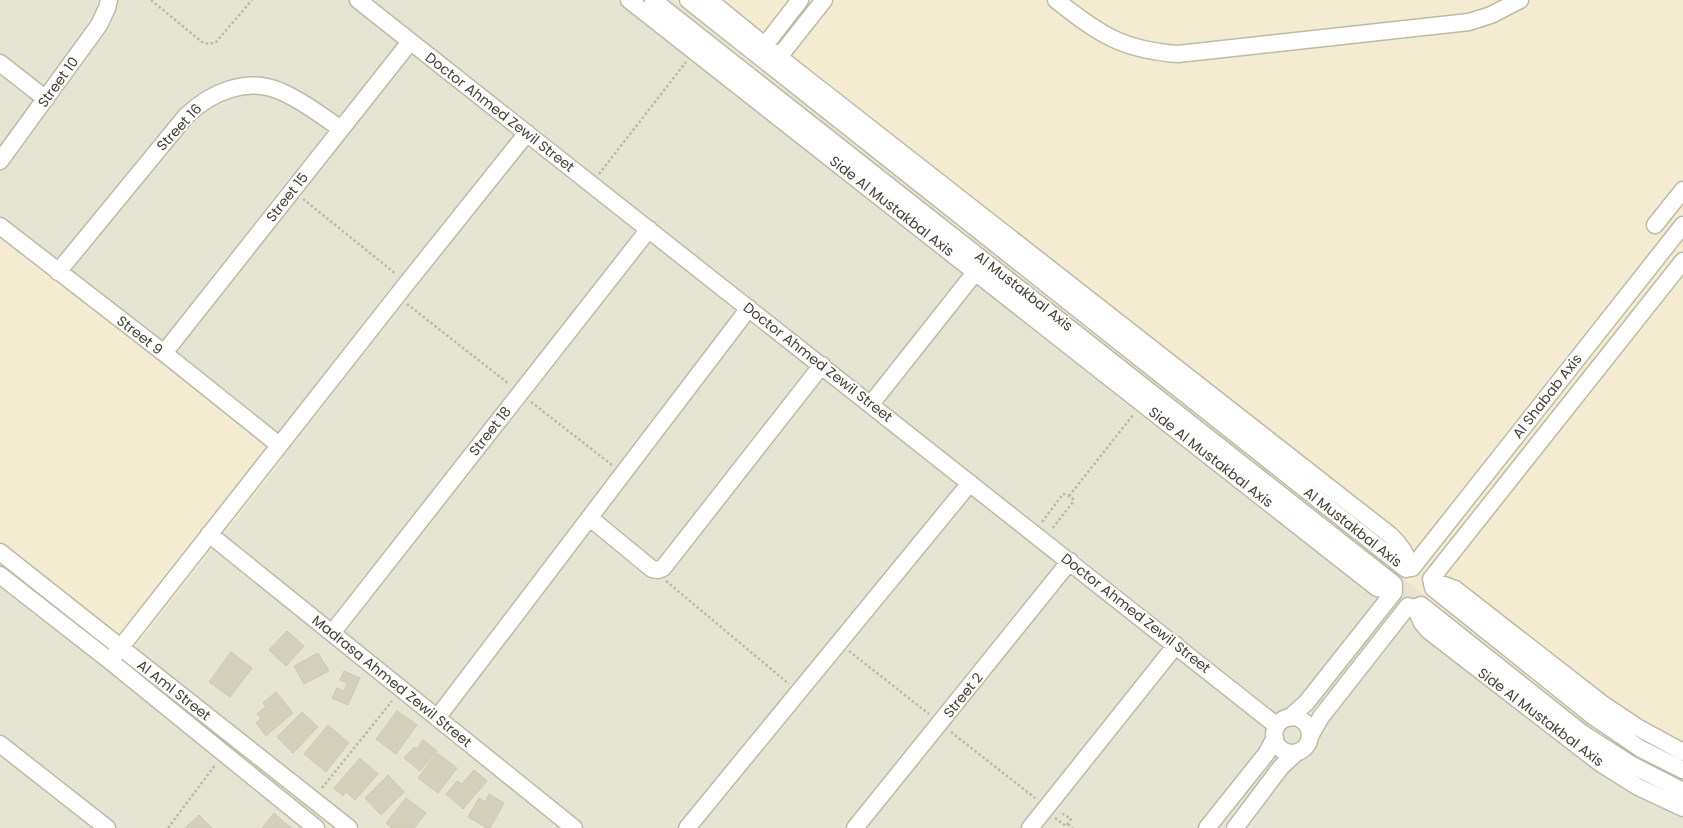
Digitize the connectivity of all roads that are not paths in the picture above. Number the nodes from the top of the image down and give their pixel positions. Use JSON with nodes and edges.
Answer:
{"nodes":[{"id":1,"x":109,"y":0,"type":"edge"},
{"id":2,"x":358,"y":0,"type":"edge"},
{"id":3,"x":630,"y":0,"type":"edge"},
{"id":4,"x":653,"y":0,"type":"edge"},
{"id":5,"x":688,"y":0,"type":"edge"},
{"id":6,"x":709,"y":0,"type":"edge"},
{"id":7,"x":800,"y":0,"type":"edge"},
{"id":8,"x":824,"y":0,"type":"edge"},
{"id":9,"x":1056,"y":0,"type":"edge"},
{"id":10,"x":1520,"y":0,"type":"edge"},
{"id":11,"x":410,"y":42,"type":"junction"},
{"id":12,"x":765,"y":45,"type":"junction"},
{"id":13,"x":779,"y":57,"type":"junction"},
{"id":14,"x":0,"y":63,"type":"edge"},
{"id":15,"x":46,"y":99,"type":"junction"},
{"id":16,"x":341,"y":129,"type":"junction"},
{"id":17,"x":527,"y":133,"type":"junction"},
{"id":18,"x":0,"y":161,"type":"edge"},
{"id":19,"x":1683,"y":190,"type":"edge"},
{"id":20,"x":1655,"y":225,"type":"dead end"},
{"id":21,"x":1683,"y":225,"type":"edge"},
{"id":22,"x":0,"y":226,"type":"edge"},
{"id":23,"x":649,"y":228,"type":"junction"},
{"id":24,"x":996,"y":246,"type":"junction"},
{"id":25,"x":1683,"y":260,"type":"edge"},
{"id":26,"x":980,"y":266,"type":"junction"},
{"id":27,"x":58,"y":272,"type":"junction"},
{"id":28,"x":749,"y":308,"type":"junction"},
{"id":29,"x":164,"y":353,"type":"junction"},
{"id":30,"x":822,"y":365,"type":"junction"},
{"id":31,"x":871,"y":404,"type":"junction"},
{"id":32,"x":279,"y":445,"type":"junction"},
{"id":33,"x":970,"y":482,"type":"junction"},
{"id":34,"x":590,"y":518,"type":"junction"},
{"id":35,"x":209,"y":534,"type":"junction"},
{"id":36,"x":0,"y":552,"type":"edge"},
{"id":37,"x":1070,"y":561,"type":"junction"},
{"id":38,"x":1410,"y":568,"type":"junction"},
{"id":39,"x":0,"y":575,"type":"edge"},
{"id":40,"x":1432,"y":584,"type":"junction"},
{"id":41,"x":1394,"y":588,"type":"junction"},
{"id":42,"x":1415,"y":606,"type":"junction"},
{"id":43,"x":332,"y":633,"type":"junction"},
{"id":44,"x":1176,"y":645,"type":"junction"},
{"id":45,"x":120,"y":647,"type":"junction"},
{"id":46,"x":110,"y":660,"type":"junction"},
{"id":47,"x":438,"y":718,"type":"junction"},
{"id":48,"x":1280,"y":727,"type":"junction"},
{"id":49,"x":1310,"y":736,"type":"junction"},
{"id":50,"x":0,"y":744,"type":"edge"},
{"id":51,"x":1297,"y":752,"type":"junction"},
{"id":52,"x":1683,"y":752,"type":"edge"},
{"id":53,"x":1683,"y":770,"type":"edge"},
{"id":54,"x":1683,"y":792,"type":"edge"},
{"id":55,"x":1683,"y":808,"type":"edge"},
{"id":56,"x":1242,"y":825,"type":"edge"},
{"id":57,"x":107,"y":828,"type":"edge"},
{"id":58,"x":316,"y":828,"type":"edge"},
{"id":59,"x":349,"y":828,"type":"edge"},
{"id":60,"x":574,"y":828,"type":"edge"},
{"id":61,"x":687,"y":828,"type":"edge"},
{"id":62,"x":855,"y":828,"type":"edge"},
{"id":63,"x":1030,"y":828,"type":"edge"},
{"id":64,"x":1207,"y":828,"type":"edge"}],
"edges":[{"from":1,"to":15,"type":"street","name":"Street 10"},
{"from":2,"to":11,"type":"street","name":"Doctor Ahmed Zewil Street"},
{"from":3,"to":26,"type":"street","name":"Side Al Mustakbal Axis"},
{"from":4,"to":26,"type":"street","name":"Al Mustakbal Axis"},
{"from":5,"to":24,"type":"street","name":"Al Mustakbal Axis"},
{"from":6,"to":12,"type":"street"},
{"from":7,"to":12,"type":"street"},
{"from":8,"to":13,"type":"street"},
{"from":9,"to":10,"type":"street"},
{"from":11,"to":16,"type":"street","name":"Street 15"},
{"from":11,"to":17,"type":"street","name":"Doctor Ahmed Zewil Street"},
{"from":12,"to":13,"type":"street"},
{"from":13,"to":38,"type":"street"},
{"from":14,"to":15,"type":"street"},
{"from":15,"to":18,"type":"street","name":"Street 10"},
{"from":16,"to":27,"type":"street","name":"Street 16"},
{"from":16,"to":29,"type":"street","name":"Street 15"},
{"from":17,"to":23,"type":"street","name":"Doctor Ahmed Zewil Street"},
{"from":17,"to":32,"type":"street"},
{"from":19,"to":20,"type":"street"},
{"from":21,"to":38,"type":"street","name":"Al Shabab Axis"},
{"from":22,"to":27,"type":"street","name":"Street 9"},
{"from":23,"to":28,"type":"street","name":"Doctor Ahmed Zewil Street"},
{"from":23,"to":43,"type":"street","name":"Street 18"},
{"from":24,"to":26,"type":"street"},
{"from":24,"to":38,"type":"street","name":"Al Mustakbal Axis"},
{"from":25,"to":40,"type":"street","name":"Al Shabab Axis"},
{"from":26,"to":31,"type":"street"},
{"from":26,"to":41,"type":"street","name":"Al Mustakbal Axis"},
{"from":26,"to":41,"type":"street","name":"Side Al Mustakbal Axis"},
{"from":27,"to":29,"type":"street","name":"Street 9"},
{"from":28,"to":30,"type":"street","name":"Doctor Ahmed Zewil Street"},
{"from":28,"to":34,"type":"street"},
{"from":29,"to":32,"type":"street","name":"Street 9"},
{"from":30,"to":31,"type":"street","name":"Doctor Ahmed Zewil Street"},
{"from":30,"to":34,"type":"street"},
{"from":31,"to":33,"type":"street","name":"Doctor Ahmed Zewil Street"},
{"from":32,"to":35,"type":"street"},
{"from":33,"to":37,"type":"street","name":"Doctor Ahmed Zewil Street"},
{"from":33,"to":61,"type":"street"},
{"from":34,"to":47,"type":"street"},
{"from":35,"to":43,"type":"street","name":"Madrasa Ahmed Zewil Street"},
{"from":35,"to":45,"type":"street"},
{"from":36,"to":45,"type":"street","name":"Al Aml Street"},
{"from":37,"to":44,"type":"street","name":"Doctor Ahmed Zewil Street"},
{"from":37,"to":62,"type":"street","name":"Street 2"},
{"from":38,"to":40,"type":"street"},
{"from":38,"to":41,"type":"street"},
{"from":39,"to":46,"type":"street","name":"Al Aml Street"},
{"from":40,"to":42,"type":"street"},
{"from":40,"to":52,"type":"street"},
{"from":40,"to":53,"type":"street"},
{"from":41,"to":42,"type":"street"},
{"from":41,"to":48,"type":"street"},
{"from":42,"to":49,"type":"street"},
{"from":42,"to":54,"type":"street"},
{"from":42,"to":55,"type":"street","name":"Side Al Mustakbal Axis"},
{"from":43,"to":47,"type":"street","name":"Madrasa Ahmed Zewil Street"},
{"from":44,"to":48,"type":"street","name":"Doctor Ahmed Zewil Street"},
{"from":44,"to":63,"type":"street"},
{"from":45,"to":46,"type":"street"},
{"from":45,"to":59,"type":"street","name":"Al Aml Street"},
{"from":46,"to":58,"type":"street","name":"Al Aml Street"},
{"from":47,"to":60,"type":"street","name":"Madrasa Ahmed Zewil Street"},
{"from":48,"to":49,"type":"street"},
{"from":48,"to":51,"type":"street"},
{"from":48,"to":64,"type":"street"},
{"from":49,"to":51,"type":"street"},
{"from":50,"to":57,"type":"street"},
{"from":51,"to":56,"type":"street"}]}
